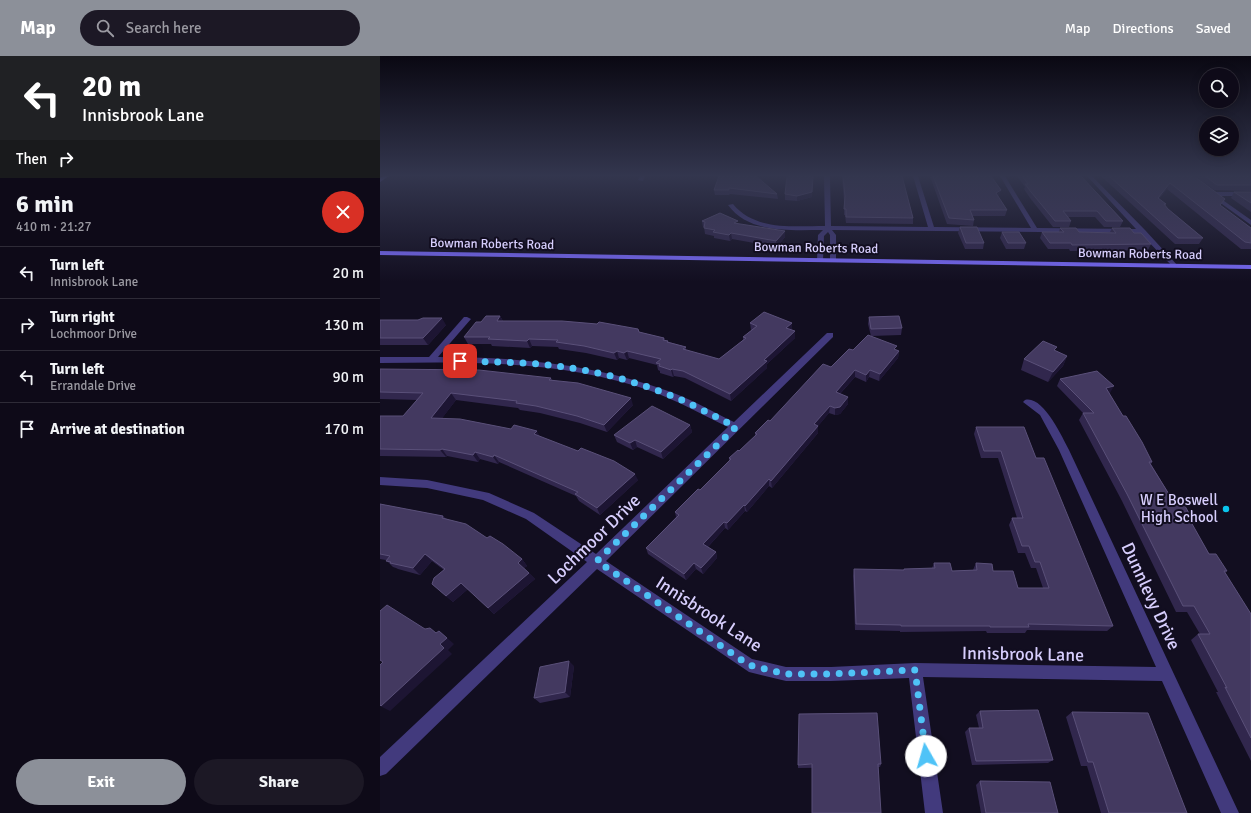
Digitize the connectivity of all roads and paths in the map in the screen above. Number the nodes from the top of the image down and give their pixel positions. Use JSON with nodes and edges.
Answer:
{"nodes":[{"id":1,"x":736,"y":211,"type":"edge"},
{"id":2,"x":828,"y":211,"type":"edge"},
{"id":3,"x":926,"y":211,"type":"edge"},
{"id":4,"x":1024,"y":211,"type":"edge"},
{"id":5,"x":1124,"y":211,"type":"edge"},
{"id":6,"x":1235,"y":211,"type":"edge"},
{"id":7,"x":1251,"y":223,"type":"edge"},
{"id":8,"x":828,"y":229,"type":"junction"},
{"id":9,"x":932,"y":230,"type":"junction"},
{"id":10,"x":1036,"y":230,"type":"junction"},
{"id":11,"x":1143,"y":231,"type":"junction"},
{"id":12,"x":380,"y":254,"type":"edge"},
{"id":13,"x":820,"y":260,"type":"junction"},
{"id":14,"x":833,"y":260,"type":"junction"},
{"id":15,"x":1175,"y":266,"type":"junction"},
{"id":16,"x":1251,"y":267,"type":"edge"},
{"id":17,"x":467,"y":319,"type":"dead end"},
{"id":18,"x":830,"y":335,"type":"dead end"},
{"id":19,"x":380,"y":360,"type":"edge"},
{"id":20,"x":431,"y":360,"type":"junction"},
{"id":21,"x":1028,"y":402,"type":"dead end"},
{"id":22,"x":736,"y":427,"type":"junction"},
{"id":23,"x":380,"y":481,"type":"edge"},
{"id":24,"x":597,"y":561,"type":"junction"},
{"id":25,"x":915,"y":670,"type":"junction"},
{"id":26,"x":1166,"y":674,"type":"junction"},
{"id":27,"x":380,"y":768,"type":"edge"},
{"id":28,"x":934,"y":813,"type":"edge"},
{"id":29,"x":1230,"y":813,"type":"edge"}],
"edges":[{"from":1,"to":8,"type":"street"},
{"from":2,"to":8,"type":"street"},
{"from":3,"to":9,"type":"street"},
{"from":4,"to":10,"type":"street"},
{"from":5,"to":11,"type":"street"},
{"from":6,"to":7,"type":"street"},
{"from":8,"to":9,"type":"street"},
{"from":8,"to":13,"type":"street"},
{"from":8,"to":14,"type":"street"},
{"from":9,"to":10,"type":"street"},
{"from":10,"to":11,"type":"street"},
{"from":11,"to":15,"type":"street"},
{"from":12,"to":13,"type":"street","name":"Bowman Roberts Road"},
{"from":13,"to":14,"type":"street","name":"Bowman Roberts Road"},
{"from":14,"to":15,"type":"street","name":"Bowman Roberts Road"},
{"from":15,"to":16,"type":"street","name":"Bowman Roberts Road"},
{"from":17,"to":20,"type":"street"},
{"from":18,"to":22,"type":"street","name":"Lochmoor Drive"},
{"from":19,"to":20,"type":"street"},
{"from":20,"to":22,"type":"street"},
{"from":21,"to":26,"type":"street","name":"Dunnlevy Drive"},
{"from":22,"to":24,"type":"street","name":"Lochmoor Drive"},
{"from":23,"to":24,"type":"street","name":"Innisbrook Lane"},
{"from":24,"to":25,"type":"street","name":"Innisbrook Lane"},
{"from":24,"to":27,"type":"street","name":"Lochmoor Drive"},
{"from":25,"to":26,"type":"street","name":"Innisbrook Lane"},
{"from":25,"to":28,"type":"street"},
{"from":26,"to":29,"type":"street","name":"Dunnlevy Drive"}]}
